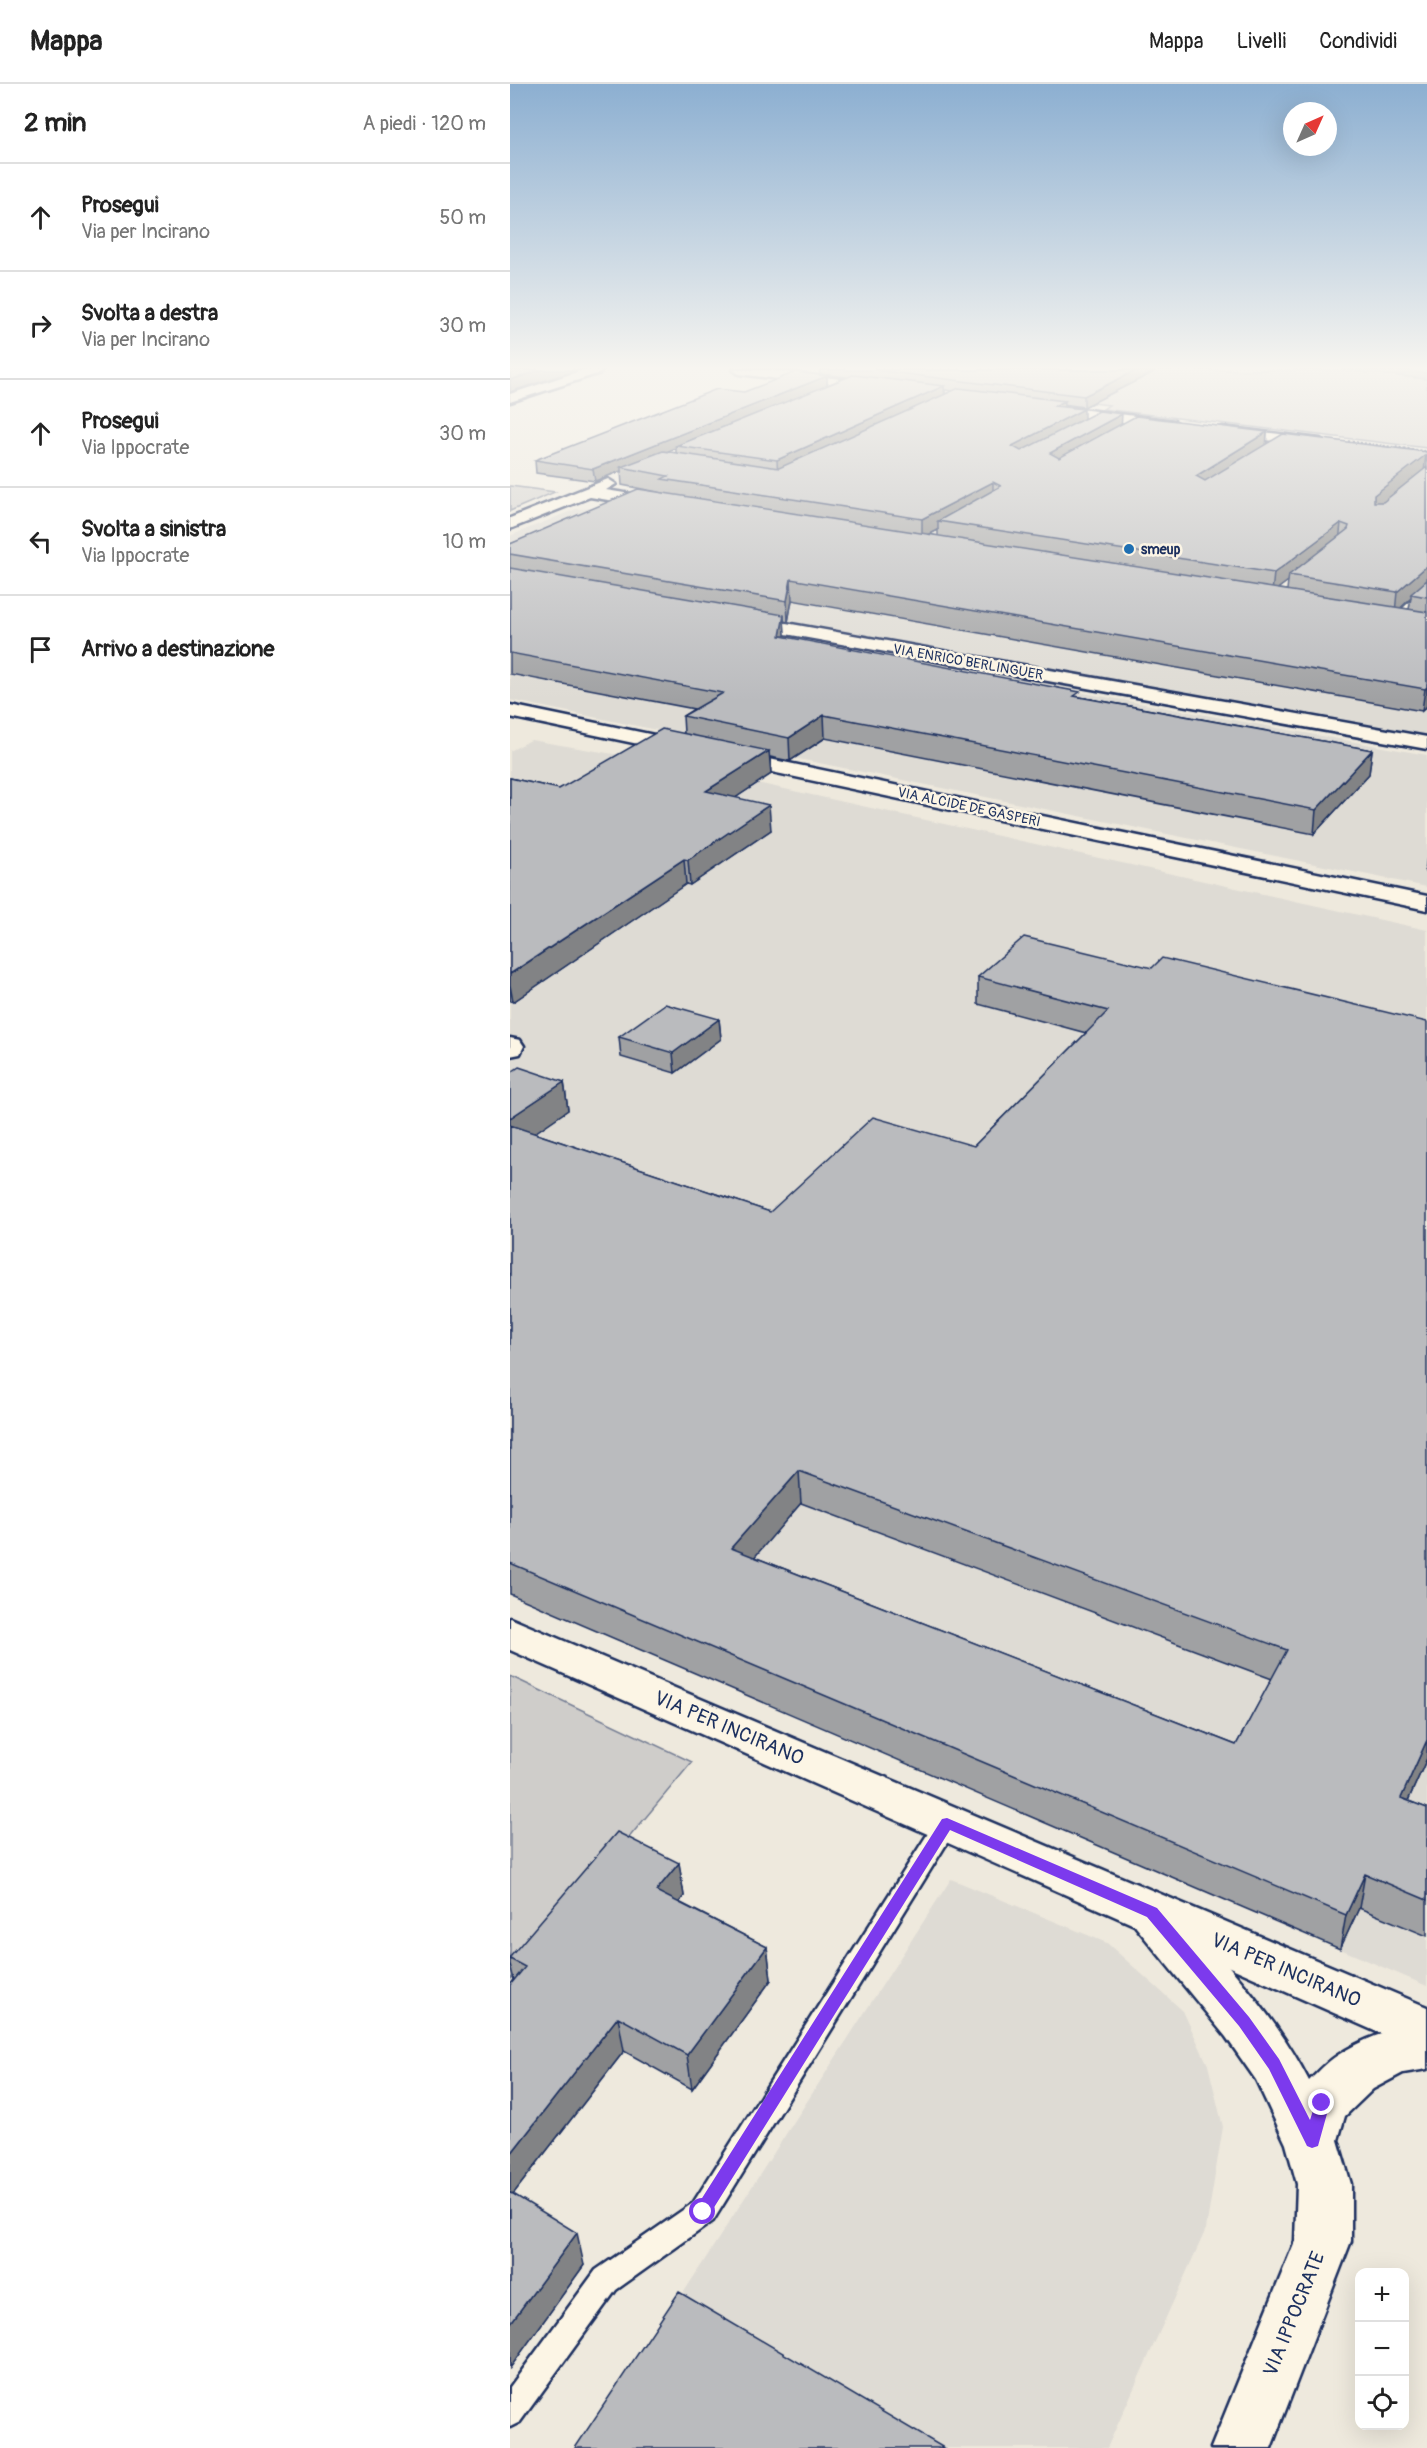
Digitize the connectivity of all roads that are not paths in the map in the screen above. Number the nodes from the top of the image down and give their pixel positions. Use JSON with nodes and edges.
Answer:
{"nodes":[{"id":1,"x":616,"y":480,"type":"edge"},
{"id":2,"x":587,"y":492,"type":"junction"},
{"id":3,"x":681,"y":507,"type":"edge"},
{"id":4,"x":510,"y":524,"type":"edge"},
{"id":5,"x":1427,"y":589,"type":"edge"},
{"id":6,"x":1372,"y":617,"type":"edge"},
{"id":7,"x":722,"y":618,"type":"edge"},
{"id":8,"x":1394,"y":621,"type":"junction"},
{"id":9,"x":1416,"y":624,"type":"edge"},
{"id":10,"x":510,"y":711,"type":"edge"},
{"id":11,"x":1427,"y":744,"type":"edge"},
{"id":12,"x":1427,"y":903,"type":"edge"},
{"id":13,"x":510,"y":1633,"type":"edge"},
{"id":14,"x":947,"y":1823,"type":"junction"},
{"id":15,"x":1152,"y":1912,"type":"junction"},
{"id":16,"x":1427,"y":2031,"type":"edge"},
{"id":17,"x":1427,"y":2046,"type":"edge"},
{"id":18,"x":1312,"y":2140,"type":"junction"},
{"id":19,"x":510,"y":2412,"type":"edge"},
{"id":20,"x":1241,"y":2448,"type":"edge"}],
"edges":[{"from":1,"to":2,"type":"street"},
{"from":2,"to":3,"type":"street"},
{"from":2,"to":4,"type":"street"},
{"from":5,"to":8,"type":"lane"},
{"from":6,"to":8,"type":"street"},
{"from":7,"to":11,"type":"street","name":"VIA ENRICO BERLINGUER"},
{"from":8,"to":9,"type":"street"},
{"from":10,"to":12,"type":"street","name":"VIA ALCIDE DE GASPERI"},
{"from":13,"to":14,"type":"street","name":"VIA PER INCIRANO"},
{"from":14,"to":15,"type":"street","name":"VIA PER INCIRANO"},
{"from":14,"to":19,"type":"lane"},
{"from":15,"to":16,"type":"street","name":"VIA PER INCIRANO"},
{"from":15,"to":18,"type":"street","name":"VIA IPPOCRATE"},
{"from":17,"to":18,"type":"street"},
{"from":18,"to":20,"type":"street","name":"VIA IPPOCRATE"}]}
